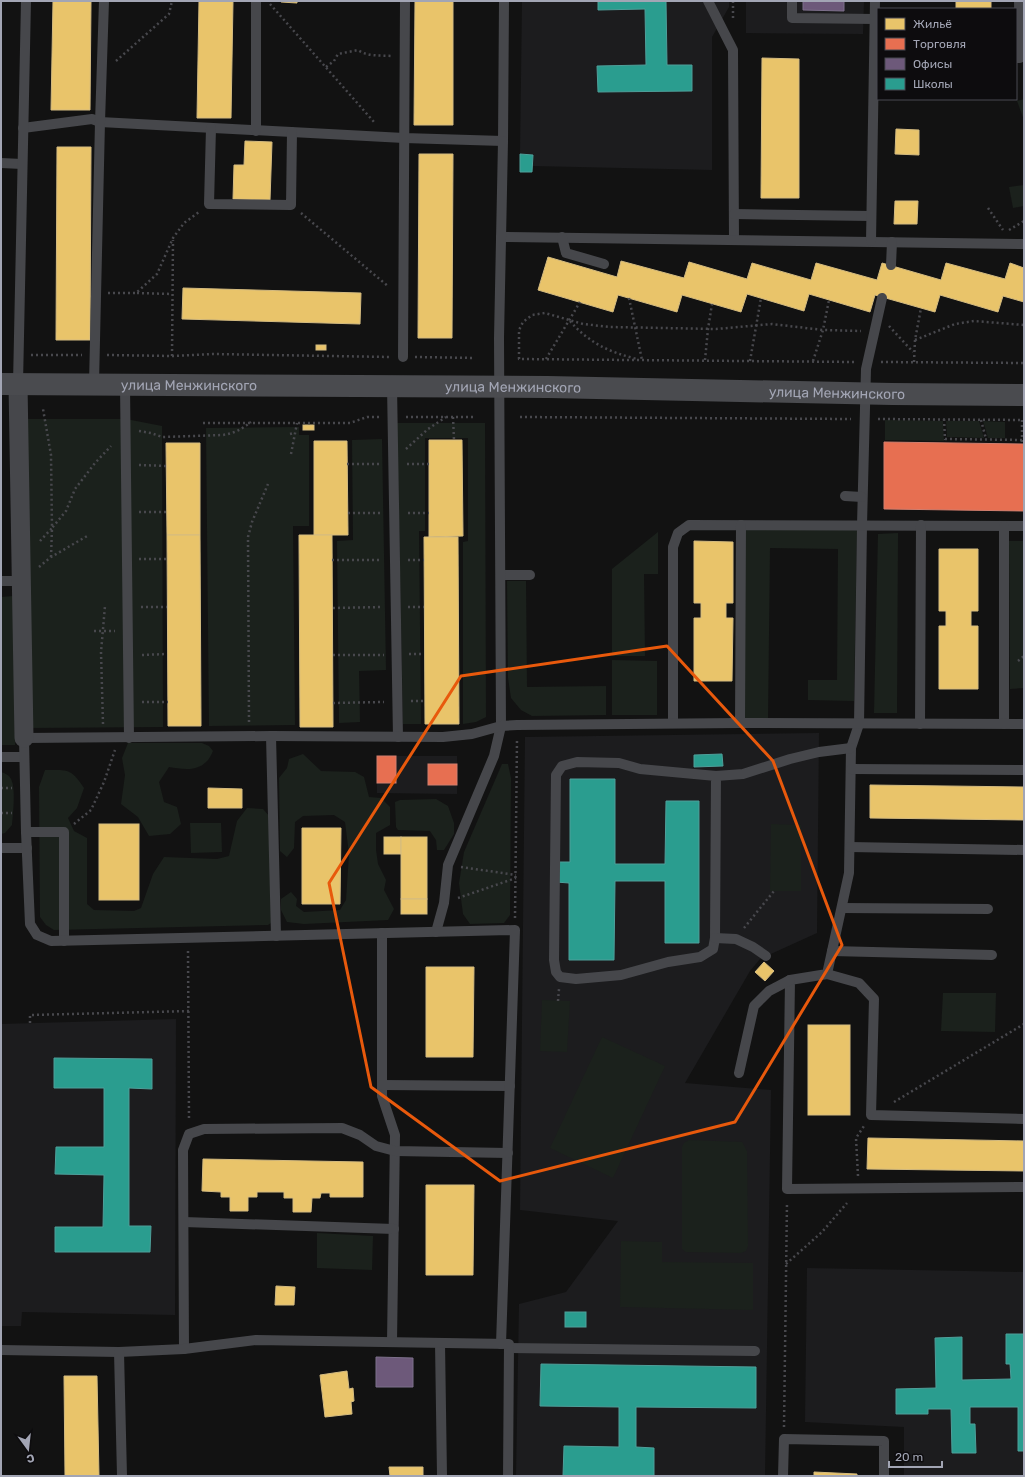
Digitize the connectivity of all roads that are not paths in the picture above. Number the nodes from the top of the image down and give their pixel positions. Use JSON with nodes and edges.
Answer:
{"nodes":[{"id":1,"x":26,"y":1,"type":"edge"},
{"id":2,"x":104,"y":1,"type":"edge"},
{"id":3,"x":256,"y":1,"type":"edge"},
{"id":4,"x":405,"y":1,"type":"edge"},
{"id":5,"x":504,"y":1,"type":"edge"},
{"id":6,"x":708,"y":1,"type":"edge"},
{"id":7,"x":792,"y":1,"type":"edge"},
{"id":8,"x":875,"y":1,"type":"edge"},
{"id":9,"x":1019,"y":1,"type":"edge"},
{"id":10,"x":875,"y":19,"type":"junction"},
{"id":11,"x":876,"y":56,"type":"edge"},
{"id":12,"x":1017,"y":58,"type":"edge"},
{"id":13,"x":100,"y":122,"type":"junction"},
{"id":14,"x":23,"y":128,"type":"junction"},
{"id":15,"x":211,"y":128,"type":"junction"},
{"id":16,"x":256,"y":131,"type":"junction"},
{"id":17,"x":292,"y":132,"type":"junction"},
{"id":18,"x":404,"y":138,"type":"junction"},
{"id":19,"x":503,"y":141,"type":"junction"},
{"id":20,"x":1,"y":163,"type":"edge"},
{"id":21,"x":22,"y":164,"type":"junction"},
{"id":22,"x":734,"y":214,"type":"junction"},
{"id":23,"x":871,"y":216,"type":"junction"},
{"id":24,"x":501,"y":237,"type":"junction"},
{"id":25,"x":562,"y":237,"type":"junction"},
{"id":26,"x":734,"y":240,"type":"junction"},
{"id":27,"x":871,"y":241,"type":"junction"},
{"id":28,"x":892,"y":242,"type":"junction"},
{"id":29,"x":1024,"y":244,"type":"edge"},
{"id":30,"x":604,"y":264,"type":"dead end"},
{"id":31,"x":891,"y":265,"type":"dead end"},
{"id":32,"x":882,"y":298,"type":"dead end"},
{"id":33,"x":403,"y":357,"type":"road end"},
{"id":34,"x":10,"y":384,"type":"edge"},
{"id":35,"x":94,"y":384,"type":"junction"},
{"id":36,"x":125,"y":385,"type":"junction"},
{"id":37,"x":392,"y":386,"type":"junction"},
{"id":38,"x":500,"y":387,"type":"junction"},
{"id":39,"x":865,"y":394,"type":"junction"},
{"id":40,"x":1024,"y":395,"type":"edge"},
{"id":41,"x":846,"y":496,"type":"dead end"},
{"id":42,"x":862,"y":497,"type":"junction"},
{"id":43,"x":741,"y":525,"type":"junction"},
{"id":44,"x":862,"y":525,"type":"junction"},
{"id":45,"x":921,"y":525,"type":"junction"},
{"id":46,"x":1004,"y":526,"type":"junction"},
{"id":47,"x":1024,"y":526,"type":"edge"},
{"id":48,"x":501,"y":575,"type":"junction"},
{"id":49,"x":530,"y":575,"type":"dead end"},
{"id":50,"x":1,"y":581,"type":"edge"},
{"id":51,"x":21,"y":581,"type":"junction"},
{"id":52,"x":740,"y":723,"type":"junction"},
{"id":53,"x":672,"y":724,"type":"junction"},
{"id":54,"x":859,"y":724,"type":"junction"},
{"id":55,"x":920,"y":724,"type":"junction"},
{"id":56,"x":1004,"y":724,"type":"junction"},
{"id":57,"x":1024,"y":724,"type":"edge"},
{"id":58,"x":501,"y":726,"type":"junction"},
{"id":59,"x":271,"y":736,"type":"junction"},
{"id":60,"x":398,"y":737,"type":"junction"},
{"id":61,"x":124,"y":738,"type":"junction"},
{"id":62,"x":24,"y":747,"type":"junction"},
{"id":63,"x":850,"y":748,"type":"junction"},
{"id":64,"x":1,"y":757,"type":"edge"},
{"id":65,"x":850,"y":769,"type":"junction"},
{"id":66,"x":1024,"y":770,"type":"edge"},
{"id":67,"x":716,"y":776,"type":"junction"},
{"id":68,"x":26,"y":832,"type":"junction"},
{"id":69,"x":1,"y":848,"type":"edge"},
{"id":70,"x":27,"y":848,"type":"junction"},
{"id":71,"x":850,"y":848,"type":"junction"},
{"id":72,"x":1024,"y":850,"type":"edge"},
{"id":73,"x":842,"y":908,"type":"junction"},
{"id":74,"x":988,"y":909,"type":"dead end"},
{"id":75,"x":436,"y":932,"type":"junction"},
{"id":76,"x":382,"y":933,"type":"junction"},
{"id":77,"x":276,"y":936,"type":"junction"},
{"id":78,"x":715,"y":938,"type":"junction"},
{"id":79,"x":64,"y":941,"type":"junction"},
{"id":80,"x":832,"y":952,"type":"junction"},
{"id":81,"x":992,"y":955,"type":"dead end"},
{"id":82,"x":766,"y":956,"type":"dead end"},
{"id":83,"x":827,"y":974,"type":"junction"},
{"id":84,"x":790,"y":980,"type":"junction"},
{"id":85,"x":739,"y":1073,"type":"dead end"},
{"id":86,"x":382,"y":1085,"type":"junction"},
{"id":87,"x":510,"y":1086,"type":"junction"},
{"id":88,"x":1024,"y":1119,"type":"edge"},
{"id":89,"x":395,"y":1151,"type":"junction"},
{"id":90,"x":508,"y":1153,"type":"junction"},
{"id":91,"x":1024,"y":1187,"type":"edge"},
{"id":92,"x":184,"y":1222,"type":"junction"},
{"id":93,"x":394,"y":1229,"type":"junction"},
{"id":94,"x":392,"y":1342,"type":"junction"},
{"id":95,"x":440,"y":1343,"type":"junction"},
{"id":96,"x":505,"y":1346,"type":"junction"},
{"id":97,"x":1,"y":1350,"type":"edge"},
{"id":98,"x":184,"y":1350,"type":"junction"},
{"id":99,"x":755,"y":1351,"type":"dead end"},
{"id":100,"x":119,"y":1352,"type":"junction"},
{"id":101,"x":122,"y":1476,"type":"edge"},
{"id":102,"x":442,"y":1476,"type":"edge"},
{"id":103,"x":508,"y":1476,"type":"edge"},
{"id":104,"x":784,"y":1476,"type":"edge"},
{"id":105,"x":884,"y":1476,"type":"edge"}],
"edges":[{"from":1,"to":14,"type":"lane"},
{"from":2,"to":13,"type":"lane"},
{"from":3,"to":16,"type":"lane"},
{"from":4,"to":18,"type":"lane"},
{"from":5,"to":19,"type":"lane"},
{"from":6,"to":22,"type":"lane"},
{"from":7,"to":10,"type":"lane"},
{"from":8,"to":10,"type":"lane"},
{"from":9,"to":12,"type":"lane"},
{"from":10,"to":11,"type":"lane"},
{"from":11,"to":23,"type":"lane"},
{"from":13,"to":14,"type":"lane"},
{"from":13,"to":15,"type":"lane"},
{"from":13,"to":35,"type":"lane"},
{"from":14,"to":21,"type":"lane"},
{"from":15,"to":16,"type":"lane"},
{"from":15,"to":17,"type":"lane"},
{"from":16,"to":17,"type":"lane"},
{"from":17,"to":18,"type":"lane"},
{"from":18,"to":19,"type":"lane"},
{"from":18,"to":33,"type":"lane"},
{"from":19,"to":24,"type":"lane"},
{"from":20,"to":21,"type":"lane"},
{"from":21,"to":34,"type":"lane"},
{"from":22,"to":23,"type":"lane"},
{"from":22,"to":26,"type":"lane"},
{"from":23,"to":27,"type":"lane"},
{"from":24,"to":25,"type":"lane"},
{"from":24,"to":38,"type":"lane"},
{"from":25,"to":26,"type":"lane"},
{"from":25,"to":30,"type":"lane"},
{"from":26,"to":27,"type":"lane"},
{"from":27,"to":28,"type":"lane"},
{"from":28,"to":29,"type":"lane"},
{"from":28,"to":31,"type":"lane"},
{"from":32,"to":39,"type":"lane"},
{"from":34,"to":35,"type":"main road","name":"улица Менжинского"},
{"from":34,"to":51,"type":"street"},
{"from":35,"to":36,"type":"main road","name":"улица Менжинского"},
{"from":36,"to":37,"type":"main road","name":"улица Менжинского"},
{"from":36,"to":61,"type":"lane"},
{"from":37,"to":38,"type":"main road","name":"улица Менжинского"},
{"from":37,"to":60,"type":"lane"},
{"from":38,"to":39,"type":"main road","name":"улица Менжинского"},
{"from":38,"to":48,"type":"lane"},
{"from":39,"to":40,"type":"main road","name":"улица Менжинского"},
{"from":39,"to":42,"type":"lane"},
{"from":41,"to":42,"type":"lane"},
{"from":42,"to":44,"type":"lane"},
{"from":43,"to":44,"type":"lane"},
{"from":43,"to":52,"type":"lane"},
{"from":43,"to":53,"type":"lane"},
{"from":44,"to":45,"type":"lane"},
{"from":44,"to":54,"type":"lane"},
{"from":45,"to":46,"type":"lane"},
{"from":45,"to":55,"type":"lane"},
{"from":46,"to":47,"type":"lane"},
{"from":46,"to":56,"type":"lane"},
{"from":48,"to":49,"type":"lane"},
{"from":48,"to":58,"type":"lane"},
{"from":50,"to":51,"type":"lane"},
{"from":51,"to":62,"type":"street"},
{"from":52,"to":53,"type":"lane"},
{"from":52,"to":54,"type":"lane"},
{"from":53,"to":58,"type":"lane"},
{"from":54,"to":55,"type":"lane"},
{"from":54,"to":63,"type":"lane"},
{"from":55,"to":56,"type":"lane"},
{"from":56,"to":57,"type":"lane"},
{"from":58,"to":60,"type":"lane"},
{"from":58,"to":75,"type":"lane"},
{"from":59,"to":60,"type":"lane"},
{"from":59,"to":61,"type":"lane"},
{"from":59,"to":77,"type":"lane"},
{"from":61,"to":62,"type":"lane"},
{"from":62,"to":64,"type":"lane"},
{"from":62,"to":68,"type":"lane"},
{"from":63,"to":65,"type":"lane"},
{"from":63,"to":67,"type":"lane"},
{"from":65,"to":66,"type":"lane"},
{"from":65,"to":71,"type":"lane"},
{"from":67,"to":78,"type":"lane"},
{"from":67,"to":78,"type":"lane"},
{"from":68,"to":70,"type":"lane"},
{"from":68,"to":79,"type":"lane"},
{"from":69,"to":70,"type":"lane"},
{"from":70,"to":79,"type":"lane"},
{"from":71,"to":72,"type":"lane"},
{"from":71,"to":73,"type":"lane"},
{"from":73,"to":74,"type":"lane"},
{"from":73,"to":80,"type":"lane"},
{"from":75,"to":76,"type":"lane"},
{"from":75,"to":87,"type":"lane"},
{"from":76,"to":77,"type":"lane"},
{"from":76,"to":86,"type":"lane"},
{"from":77,"to":79,"type":"lane"},
{"from":78,"to":82,"type":"lane"},
{"from":80,"to":81,"type":"lane"},
{"from":80,"to":83,"type":"lane"},
{"from":83,"to":84,"type":"lane"},
{"from":83,"to":88,"type":"lane"},
{"from":84,"to":85,"type":"lane"},
{"from":84,"to":91,"type":"lane"},
{"from":86,"to":87,"type":"lane"},
{"from":86,"to":89,"type":"lane"},
{"from":87,"to":90,"type":"lane"},
{"from":89,"to":90,"type":"lane"},
{"from":89,"to":92,"type":"lane"},
{"from":89,"to":93,"type":"lane"},
{"from":90,"to":96,"type":"lane"},
{"from":92,"to":93,"type":"lane"},
{"from":92,"to":98,"type":"lane"},
{"from":93,"to":94,"type":"lane"},
{"from":94,"to":95,"type":"lane"},
{"from":94,"to":98,"type":"lane"},
{"from":95,"to":96,"type":"lane"},
{"from":95,"to":102,"type":"lane"},
{"from":96,"to":99,"type":"lane"},
{"from":96,"to":103,"type":"lane"},
{"from":97,"to":100,"type":"lane"},
{"from":98,"to":100,"type":"lane"},
{"from":100,"to":101,"type":"lane"},
{"from":104,"to":105,"type":"lane"}]}
